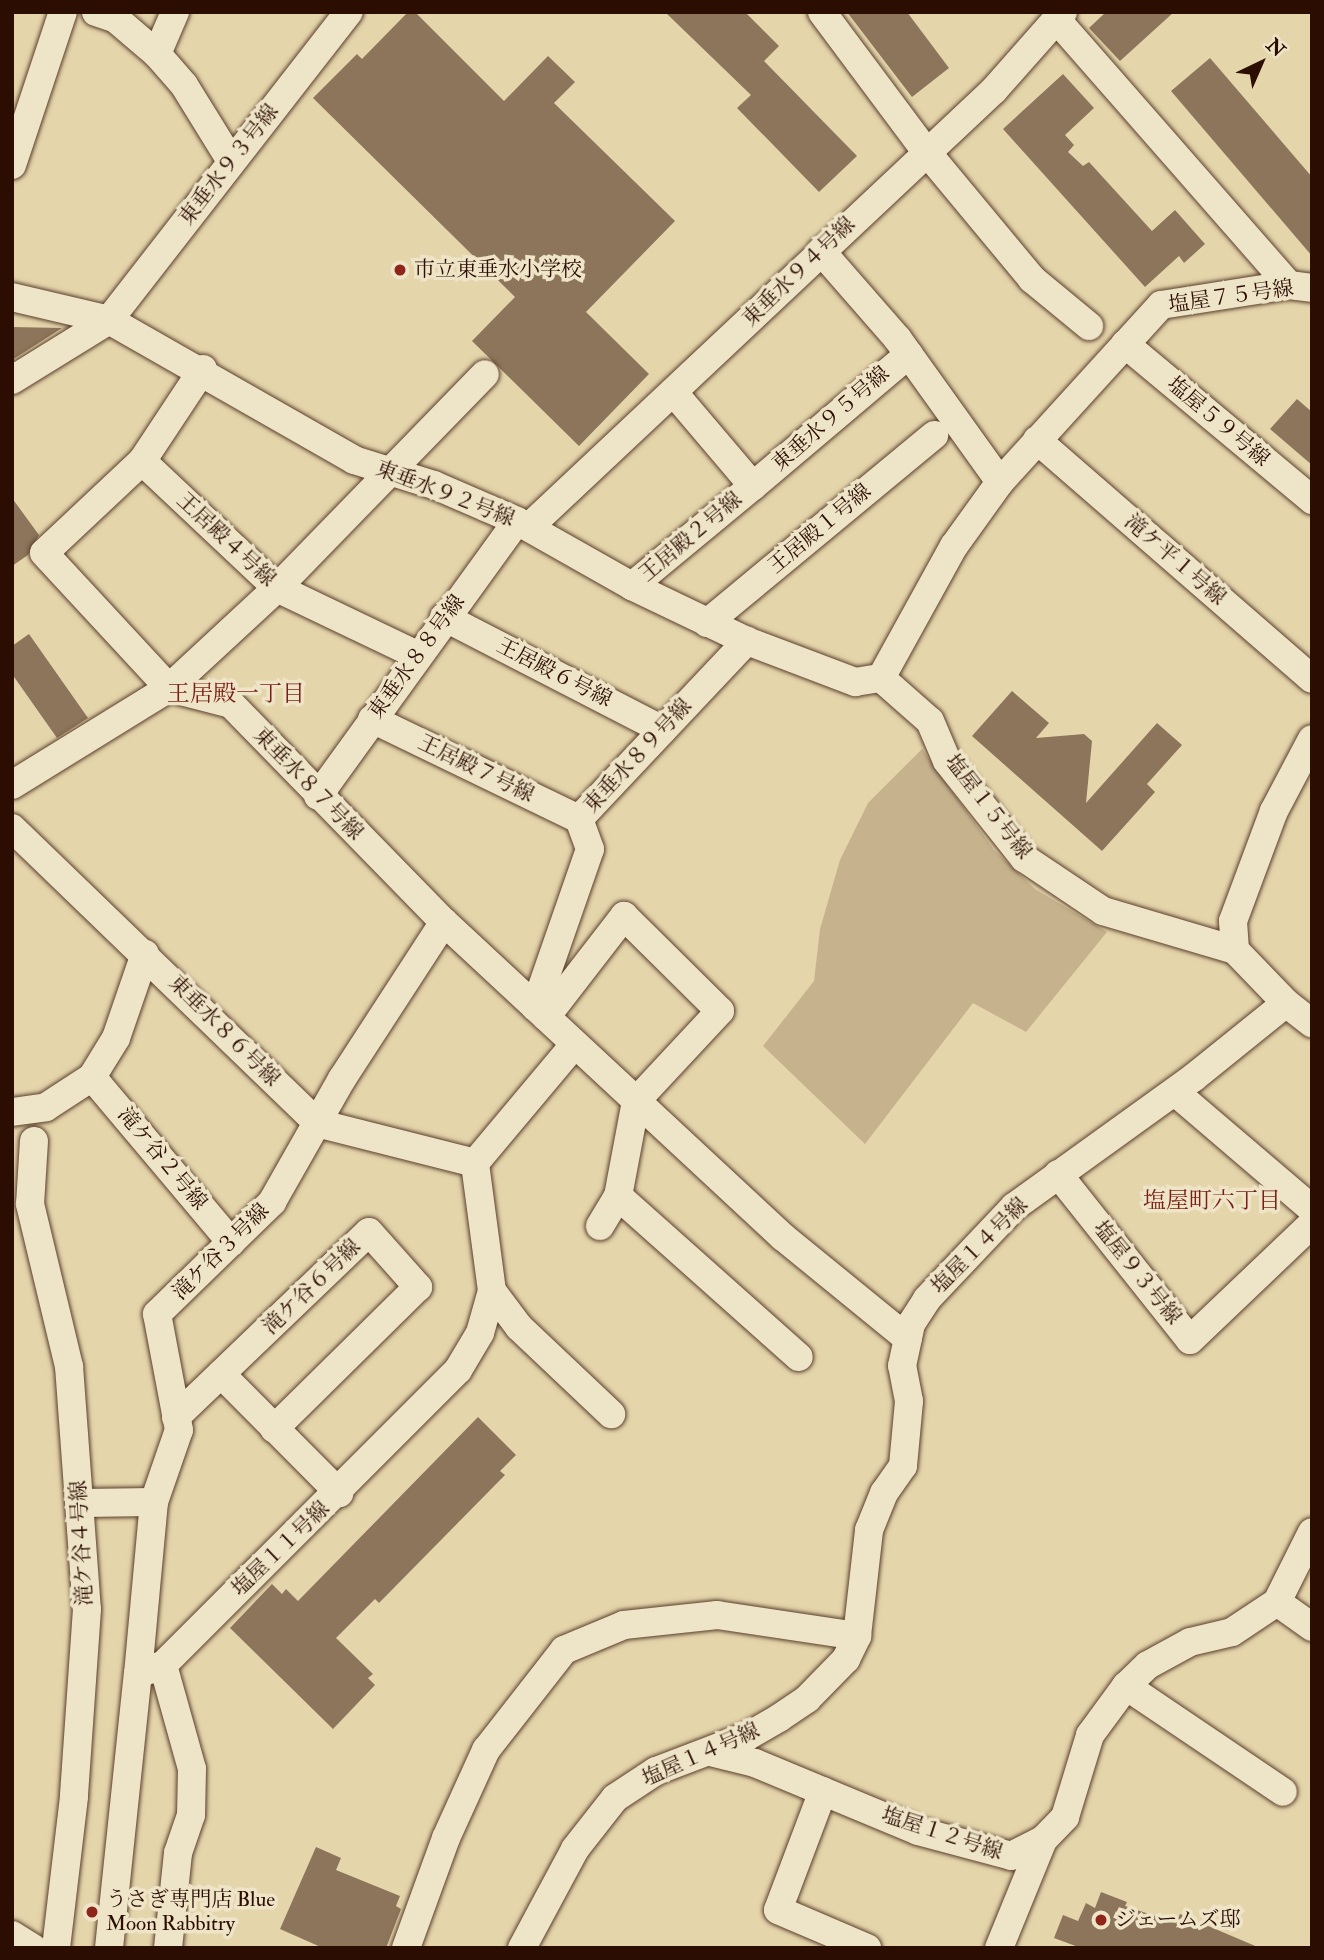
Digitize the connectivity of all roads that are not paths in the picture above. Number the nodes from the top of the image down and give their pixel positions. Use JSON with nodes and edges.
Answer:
{"nodes":[{"id":1,"x":64,"y":12,"type":"edge"},
{"id":2,"x":96,"y":12,"type":"edge"},
{"id":3,"x":175,"y":12,"type":"edge"},
{"id":4,"x":349,"y":12,"type":"edge"},
{"id":5,"x":822,"y":12,"type":"edge"},
{"id":6,"x":1060,"y":16,"type":"edge"},
{"id":7,"x":157,"y":54,"type":"junction"},
{"id":8,"x":925,"y":150,"type":"junction"},
{"id":9,"x":232,"y":161,"type":"junction"},
{"id":10,"x":12,"y":165,"type":"edge"},
{"id":11,"x":821,"y":251,"type":"junction"},
{"id":12,"x":1300,"y":287,"type":"edge"},
{"id":13,"x":12,"y":297,"type":"edge"},
{"id":14,"x":109,"y":320,"type":"junction"},
{"id":15,"x":1089,"y":326,"type":"dead end"},
{"id":16,"x":1125,"y":345,"type":"junction"},
{"id":17,"x":909,"y":354,"type":"junction"},
{"id":18,"x":203,"y":369,"type":"junction"},
{"id":19,"x":485,"y":374,"type":"dead end"},
{"id":20,"x":12,"y":380,"type":"edge"},
{"id":21,"x":674,"y":393,"type":"junction"},
{"id":22,"x":934,"y":435,"type":"dead end"},
{"id":23,"x":1037,"y":440,"type":"junction"},
{"id":24,"x":142,"y":461,"type":"junction"},
{"id":25,"x":391,"y":471,"type":"junction"},
{"id":26,"x":1000,"y":482,"type":"junction"},
{"id":27,"x":753,"y":486,"type":"junction"},
{"id":28,"x":1312,"y":500,"type":"edge"},
{"id":29,"x":523,"y":524,"type":"junction"},
{"id":30,"x":632,"y":586,"type":"junction"},
{"id":31,"x":277,"y":588,"type":"junction"},
{"id":32,"x":444,"y":617,"type":"junction"},
{"id":33,"x":706,"y":623,"type":"junction"},
{"id":34,"x":747,"y":641,"type":"junction"},
{"id":35,"x":417,"y":655,"type":"junction"},
{"id":36,"x":881,"y":678,"type":"junction"},
{"id":37,"x":1312,"y":679,"type":"edge"},
{"id":38,"x":169,"y":688,"type":"junction"},
{"id":39,"x":372,"y":719,"type":"junction"},
{"id":40,"x":663,"y":730,"type":"junction"},
{"id":41,"x":1312,"y":739,"type":"edge"},
{"id":42,"x":12,"y":785,"type":"edge"},
{"id":43,"x":318,"y":796,"type":"junction"},
{"id":44,"x":579,"y":819,"type":"junction"},
{"id":45,"x":12,"y":828,"type":"edge"},
{"id":46,"x":444,"y":922,"type":"junction"},
{"id":47,"x":1235,"y":950,"type":"junction"},
{"id":48,"x":145,"y":954,"type":"junction"},
{"id":49,"x":1286,"y":1003,"type":"junction"},
{"id":50,"x":541,"y":1012,"type":"junction"},
{"id":51,"x":1312,"y":1023,"type":"edge"},
{"id":52,"x":575,"y":1044,"type":"junction"},
{"id":53,"x":92,"y":1077,"type":"junction"},
{"id":54,"x":1175,"y":1091,"type":"junction"},
{"id":55,"x":636,"y":1101,"type":"junction"},
{"id":56,"x":12,"y":1112,"type":"edge"},
{"id":57,"x":317,"y":1123,"type":"junction"},
{"id":58,"x":34,"y":1141,"type":"dead end"},
{"id":59,"x":475,"y":1163,"type":"junction"},
{"id":60,"x":1058,"y":1174,"type":"junction"},
{"id":61,"x":618,"y":1196,"type":"junction"},
{"id":62,"x":1312,"y":1209,"type":"edge"},
{"id":63,"x":1312,"y":1224,"type":"edge"},
{"id":64,"x":600,"y":1226,"type":"dead end"},
{"id":65,"x":231,"y":1242,"type":"junction"},
{"id":66,"x":492,"y":1291,"type":"junction"},
{"id":67,"x":908,"y":1339,"type":"junction"},
{"id":68,"x":799,"y":1357,"type":"dead end"},
{"id":69,"x":221,"y":1374,"type":"junction"},
{"id":70,"x":611,"y":1414,"type":"dead end"},
{"id":71,"x":176,"y":1418,"type":"junction"},
{"id":72,"x":274,"y":1429,"type":"junction"},
{"id":73,"x":339,"y":1493,"type":"junction"},
{"id":74,"x":154,"y":1502,"type":"junction"},
{"id":75,"x":80,"y":1503,"type":"junction"},
{"id":76,"x":1312,"y":1532,"type":"edge"},
{"id":77,"x":1277,"y":1602,"type":"junction"},
{"id":78,"x":1312,"y":1627,"type":"edge"},
{"id":79,"x":857,"y":1636,"type":"junction"},
{"id":80,"x":151,"y":1670,"type":"junction"},
{"id":81,"x":1126,"y":1686,"type":"junction"},
{"id":82,"x":710,"y":1752,"type":"junction"},
{"id":83,"x":822,"y":1790,"type":"junction"},
{"id":84,"x":1283,"y":1792,"type":"dead end"},
{"id":85,"x":1043,"y":1840,"type":"junction"},
{"id":86,"x":12,"y":1935,"type":"edge"},
{"id":87,"x":33,"y":1948,"type":"edge"},
{"id":88,"x":56,"y":1948,"type":"edge"},
{"id":89,"x":109,"y":1948,"type":"edge"},
{"id":90,"x":169,"y":1948,"type":"edge"},
{"id":91,"x":406,"y":1948,"type":"edge"},
{"id":92,"x":522,"y":1948,"type":"edge"},
{"id":93,"x":867,"y":1948,"type":"edge"},
{"id":94,"x":999,"y":1948,"type":"edge"}],
"edges":[{"from":1,"to":10,"type":"street"},
{"from":2,"to":7,"type":"street"},
{"from":3,"to":7,"type":"street"},
{"from":4,"to":9,"type":"street","name":"東垂水９３号線"},
{"from":5,"to":8,"type":"street"},
{"from":6,"to":8,"type":"street","name":"東垂水９４号線"},
{"from":6,"to":12,"type":"street"},
{"from":7,"to":9,"type":"street"},
{"from":8,"to":11,"type":"street","name":"東垂水９４号線"},
{"from":8,"to":15,"type":"street"},
{"from":9,"to":14,"type":"street","name":"東垂水９３号線"},
{"from":11,"to":17,"type":"street","name":"東垂水９５号線"},
{"from":11,"to":21,"type":"street","name":"東垂水９４号線"},
{"from":12,"to":16,"type":"street","name":"塩屋７５号線"},
{"from":13,"to":14,"type":"street","name":"東垂水９２号線"},
{"from":14,"to":18,"type":"street","name":"東垂水９２号線"},
{"from":14,"to":20,"type":"street"},
{"from":16,"to":23,"type":"street","name":"塩屋７５号線"},
{"from":16,"to":28,"type":"street","name":"塩屋５９号線"},
{"from":17,"to":26,"type":"street","name":"東垂水９５号線"},
{"from":17,"to":27,"type":"street","name":"東垂水９５号線"},
{"from":18,"to":24,"type":"street"},
{"from":18,"to":25,"type":"street","name":"東垂水９２号線"},
{"from":19,"to":25,"type":"street"},
{"from":21,"to":27,"type":"street","name":"王居殿２号線"},
{"from":21,"to":29,"type":"street","name":"東垂水９４号線"},
{"from":22,"to":33,"type":"street","name":"王居殿１号線"},
{"from":23,"to":26,"type":"street","name":"塩屋７５号線"},
{"from":23,"to":37,"type":"street","name":"滝ケ平１号線"},
{"from":24,"to":31,"type":"street","name":"王居殿４号線"},
{"from":24,"to":38,"type":"street"},
{"from":25,"to":29,"type":"street","name":"東垂水９２号線"},
{"from":25,"to":31,"type":"street"},
{"from":26,"to":36,"type":"street","name":"塩屋７５号線"},
{"from":27,"to":30,"type":"street","name":"王居殿２号線"},
{"from":29,"to":30,"type":"street","name":"東垂水９２号線"},
{"from":29,"to":32,"type":"street","name":"東垂水８８号線"},
{"from":30,"to":33,"type":"street","name":"東垂水９２号線"},
{"from":31,"to":35,"type":"street","name":"王居殿４号線"},
{"from":31,"to":38,"type":"street"},
{"from":32,"to":35,"type":"street","name":"東垂水８８号線"},
{"from":32,"to":40,"type":"street","name":"王居殿６号線"},
{"from":33,"to":34,"type":"street","name":"東垂水９２号線"},
{"from":34,"to":36,"type":"street","name":"東垂水９２号線"},
{"from":34,"to":40,"type":"street","name":"東垂水８９号線"},
{"from":35,"to":39,"type":"street","name":"東垂水８８号線"},
{"from":36,"to":47,"type":"street","name":"塩屋１５号線"},
{"from":38,"to":42,"type":"street"},
{"from":38,"to":43,"type":"street","name":"東垂水８７号線"},
{"from":39,"to":43,"type":"street","name":"東垂水８８号線"},
{"from":39,"to":44,"type":"street","name":"王居殿７号線"},
{"from":40,"to":44,"type":"street","name":"東垂水８９号線"},
{"from":41,"to":47,"type":"street"},
{"from":43,"to":46,"type":"street","name":"東垂水８７号線"},
{"from":44,"to":50,"type":"street","name":"東垂水８９号線"},
{"from":45,"to":48,"type":"street","name":"東垂水８６号線"},
{"from":46,"to":50,"type":"street","name":"東垂水８７号線"},
{"from":46,"to":57,"type":"street","name":"滝ケ谷３号線"},
{"from":47,"to":49,"type":"street"},
{"from":48,"to":53,"type":"street"},
{"from":48,"to":57,"type":"street","name":"東垂水８６号線"},
{"from":49,"to":51,"type":"street"},
{"from":49,"to":54,"type":"street","name":"塩屋１４号線"},
{"from":50,"to":52,"type":"street","name":"東垂水８７号線"},
{"from":50,"to":55,"type":"street"},
{"from":52,"to":55,"type":"street","name":"東垂水８７号線"},
{"from":52,"to":59,"type":"street"},
{"from":53,"to":56,"type":"street"},
{"from":53,"to":65,"type":"street","name":"滝ケ谷２号線"},
{"from":54,"to":60,"type":"street","name":"塩屋１４号線"},
{"from":54,"to":62,"type":"street"},
{"from":55,"to":61,"type":"street"},
{"from":55,"to":67,"type":"street","name":"東垂水８７号線"},
{"from":57,"to":59,"type":"street"},
{"from":57,"to":65,"type":"street","name":"滝ケ谷３号線"},
{"from":58,"to":75,"type":"street","name":"滝ケ谷４号線"},
{"from":59,"to":66,"type":"street","name":"塩屋１１号線"},
{"from":60,"to":63,"type":"street","name":"塩屋９３号線"},
{"from":60,"to":67,"type":"street","name":"塩屋１４号線"},
{"from":61,"to":64,"type":"street"},
{"from":61,"to":68,"type":"street"},
{"from":65,"to":71,"type":"street","name":"滝ケ谷３号線"},
{"from":66,"to":70,"type":"street"},
{"from":66,"to":73,"type":"street","name":"塩屋１１号線"},
{"from":67,"to":79,"type":"street","name":"塩屋１４号線"},
{"from":69,"to":71,"type":"street","name":"滝ケ谷６号線"},
{"from":69,"to":72,"type":"street"},
{"from":69,"to":72,"type":"street","name":"滝ケ谷６号線"},
{"from":71,"to":74,"type":"street","name":"滝ケ谷３号線"},
{"from":72,"to":73,"type":"street"},
{"from":73,"to":80,"type":"street","name":"塩屋１１号線"},
{"from":74,"to":75,"type":"street"},
{"from":74,"to":80,"type":"street","name":"滝ケ谷３号線"},
{"from":75,"to":88,"type":"street","name":"滝ケ谷４号線"},
{"from":76,"to":77,"type":"street","name":"塩屋１２号線"},
{"from":77,"to":78,"type":"street"},
{"from":77,"to":81,"type":"street","name":"塩屋１２号線"},
{"from":79,"to":82,"type":"street","name":"塩屋１４号線"},
{"from":79,"to":91,"type":"street"},
{"from":80,"to":89,"type":"street"},
{"from":80,"to":90,"type":"street"},
{"from":81,"to":84,"type":"street"},
{"from":81,"to":85,"type":"street","name":"塩屋１２号線"},
{"from":82,"to":83,"type":"street","name":"塩屋１２号線"},
{"from":82,"to":92,"type":"street","name":"塩屋１４号線"},
{"from":83,"to":85,"type":"street","name":"塩屋１２号線"},
{"from":83,"to":93,"type":"street"},
{"from":85,"to":94,"type":"street"},
{"from":86,"to":87,"type":"street"}]}
